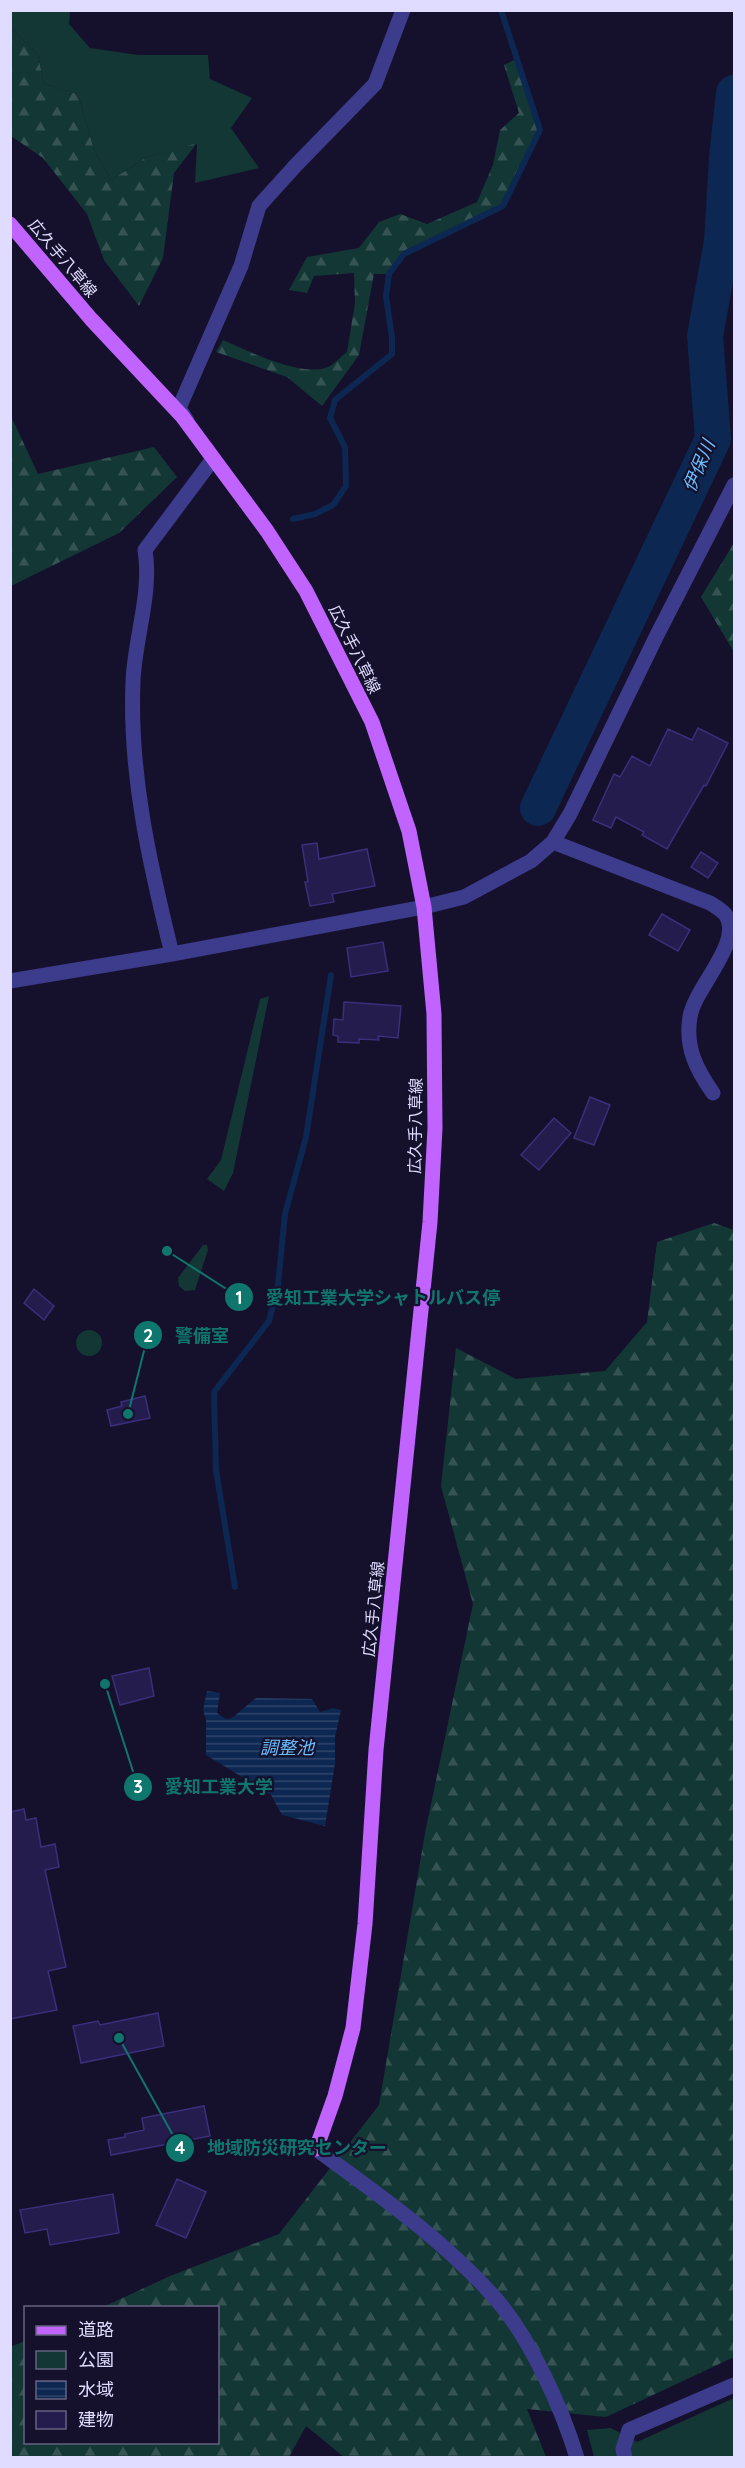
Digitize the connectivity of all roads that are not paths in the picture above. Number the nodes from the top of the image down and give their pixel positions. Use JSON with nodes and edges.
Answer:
{"nodes":[{"id":1,"x":403,"y":10,"type":"edge"},
{"id":2,"x":10,"y":224,"type":"edge"},
{"id":3,"x":213,"y":459,"type":"junction"},
{"id":4,"x":735,"y":485,"type":"edge"},
{"id":5,"x":553,"y":842,"type":"junction"},
{"id":6,"x":424,"y":907,"type":"junction"},
{"id":7,"x":172,"y":954,"type":"junction"},
{"id":8,"x":10,"y":981,"type":"edge"},
{"id":9,"x":713,"y":1093,"type":"dead end"},
{"id":10,"x":316,"y":2149,"type":"joint"},
{"id":11,"x":735,"y":2385,"type":"edge"},
{"id":12,"x":577,"y":2457,"type":"edge"},
{"id":13,"x":625,"y":2457,"type":"edge"}],
"edges":[{"from":1,"to":3,"type":"street"},
{"from":2,"to":3,"type":"main road","name":"広久手八草線"},
{"from":3,"to":6,"type":"main road","name":"広久手八草線"},
{"from":3,"to":7,"type":"street"},
{"from":4,"to":5,"type":"street"},
{"from":5,"to":6,"type":"street"},
{"from":5,"to":9,"type":"street"},
{"from":6,"to":7,"type":"street"},
{"from":6,"to":10,"type":"main road","name":"広久手八草線"},
{"from":7,"to":8,"type":"street"},
{"from":10,"to":12,"type":"street"},
{"from":11,"to":13,"type":"street"}]}
